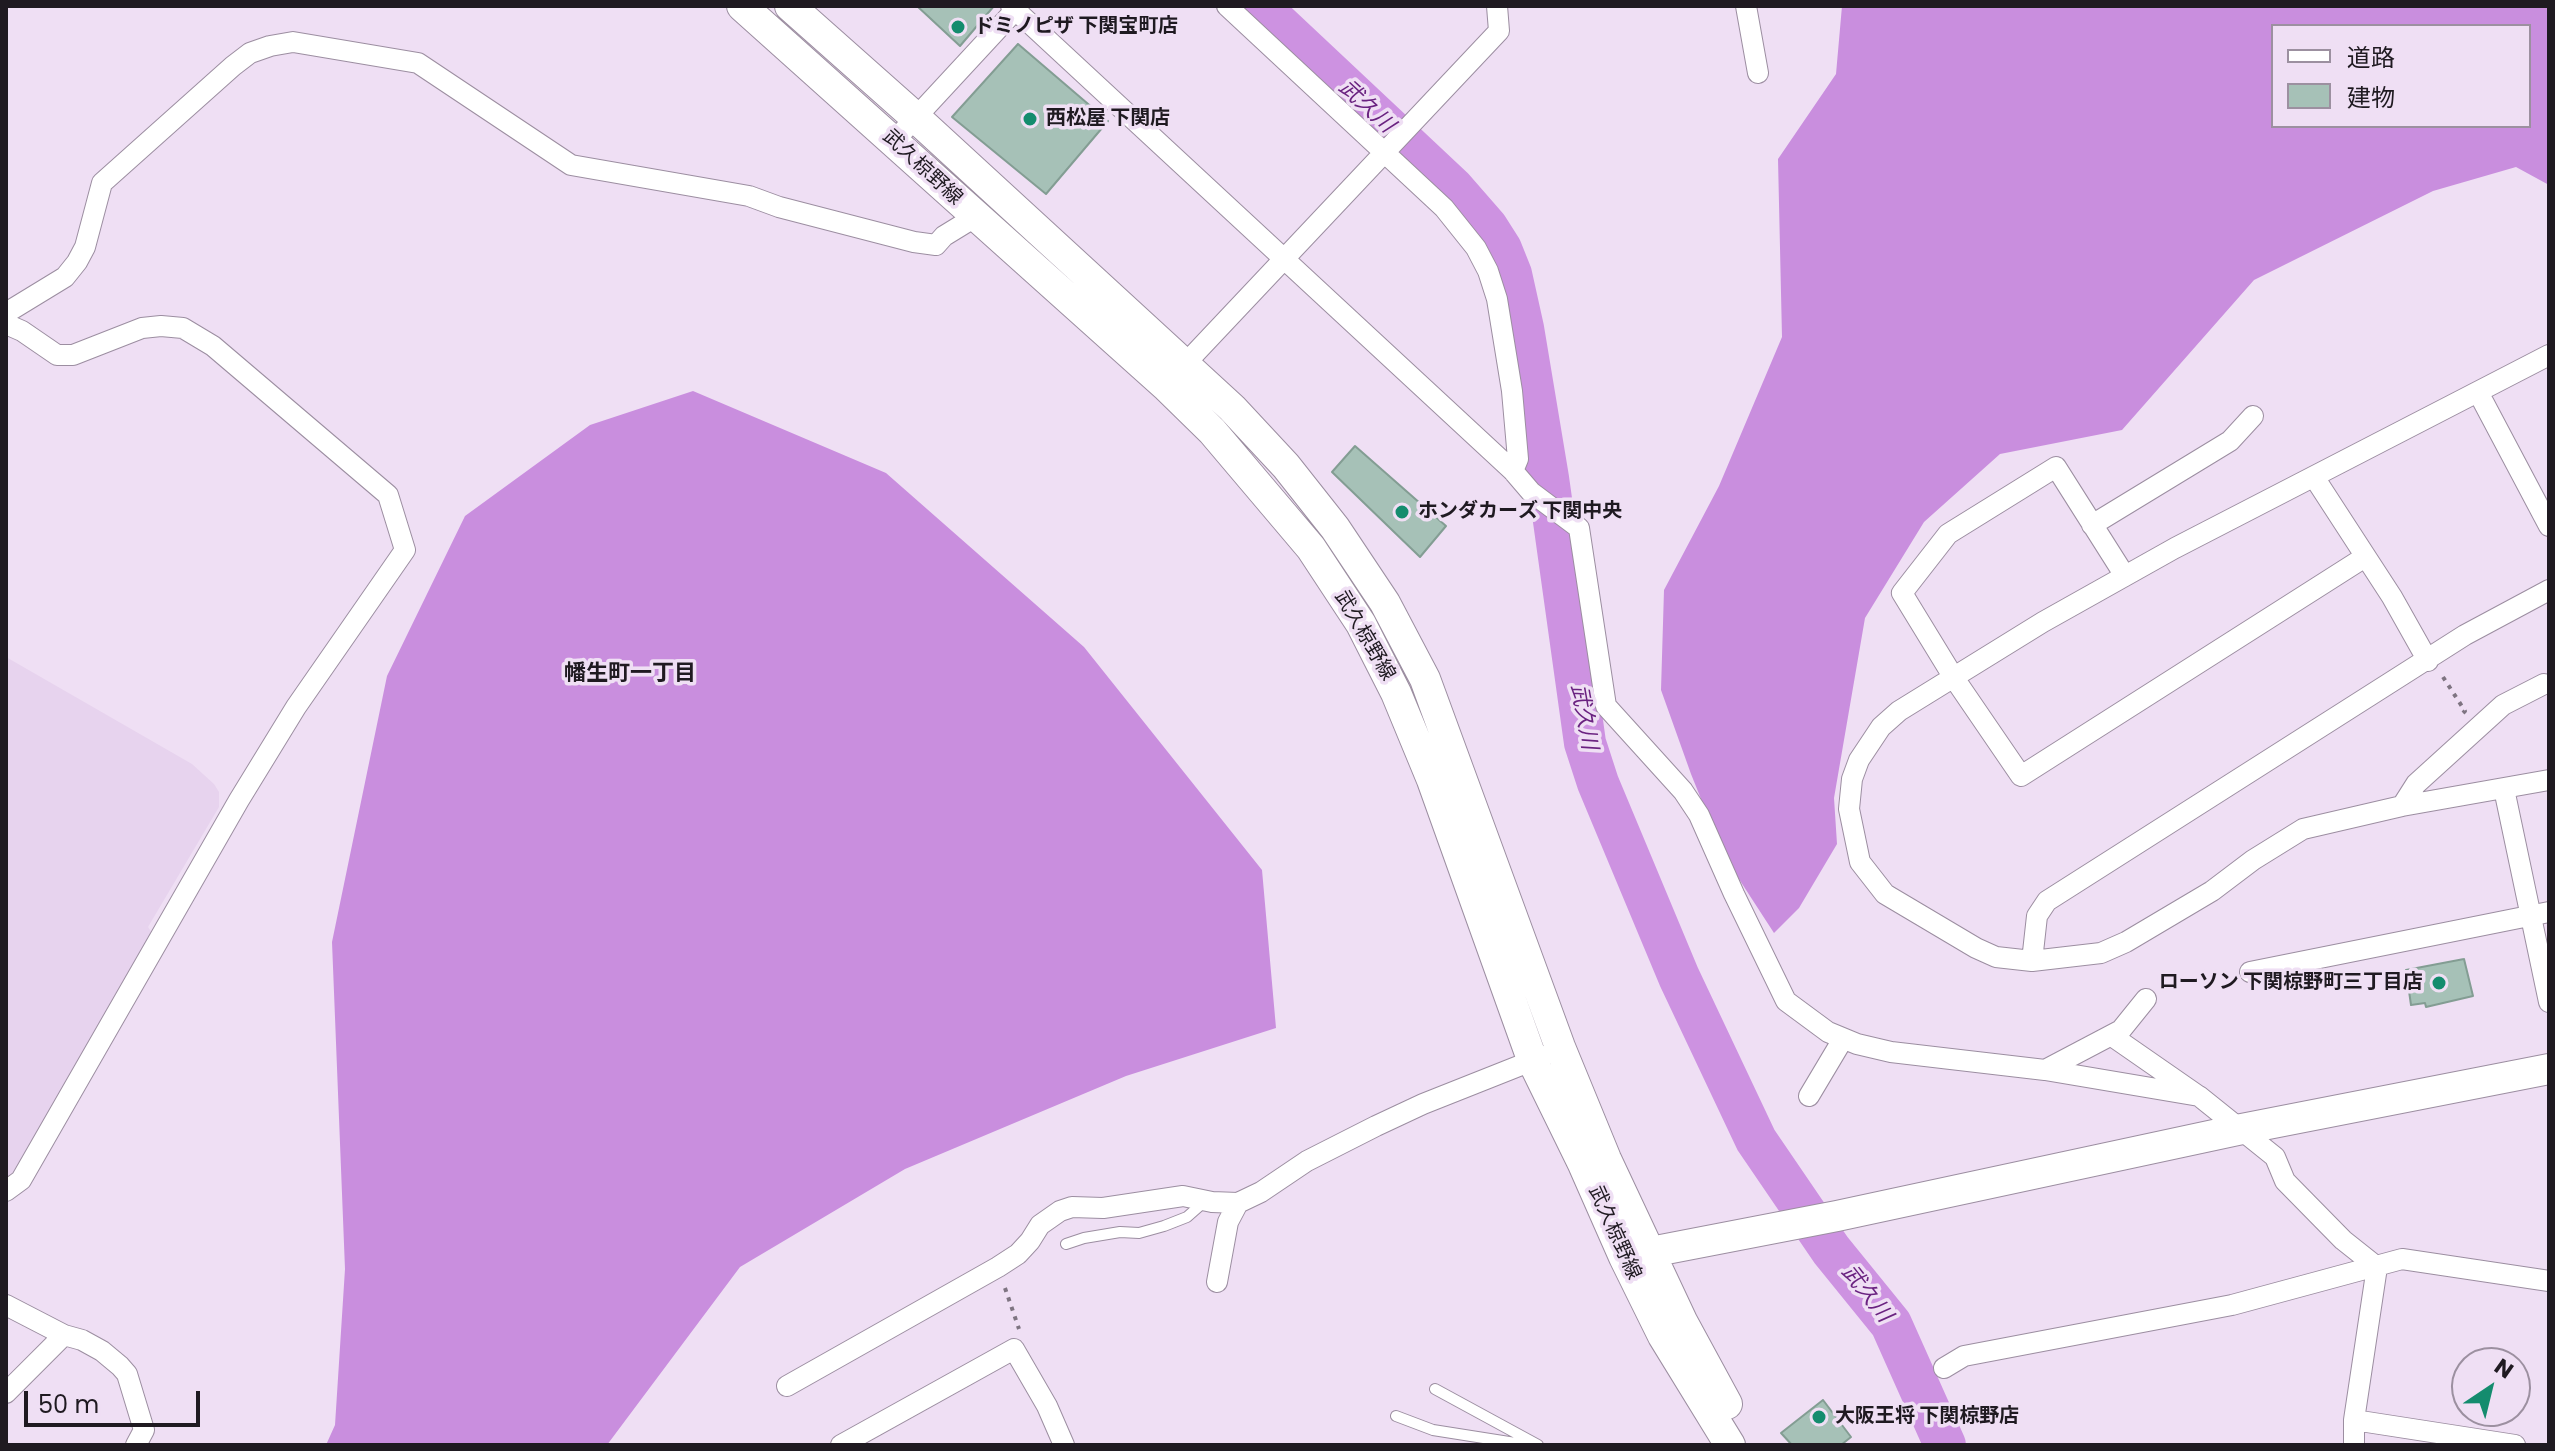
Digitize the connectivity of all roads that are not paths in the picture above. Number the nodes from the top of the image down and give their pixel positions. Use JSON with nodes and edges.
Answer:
{"nodes":[{"id":1,"x":742,"y":6,"type":"edge"},
{"id":2,"x":790,"y":6,"type":"edge"},
{"id":3,"x":1227,"y":6,"type":"edge"},
{"id":4,"x":1497,"y":6,"type":"edge"},
{"id":5,"x":1746,"y":6,"type":"edge"},
{"id":6,"x":1015,"y":7,"type":"edge"},
{"id":7,"x":1758,"y":73,"type":"dead end"},
{"id":8,"x":915,"y":117,"type":"junction"},
{"id":9,"x":894,"y":141,"type":"junction"},
{"id":10,"x":1386,"y":150,"type":"junction"},
{"id":11,"x":975,"y":217,"type":"junction"},
{"id":12,"x":1284,"y":258,"type":"junction"},
{"id":13,"x":6,"y":313,"type":"edge"},
{"id":14,"x":6,"y":324,"type":"edge"},
{"id":15,"x":2549,"y":355,"type":"edge"},
{"id":16,"x":1185,"y":364,"type":"junction"},
{"id":17,"x":2478,"y":392,"type":"junction"},
{"id":18,"x":2253,"y":416,"type":"dead end"},
{"id":19,"x":1513,"y":471,"type":"junction"},
{"id":20,"x":2314,"y":477,"type":"junction"},
{"id":21,"x":2092,"y":525,"type":"junction"},
{"id":22,"x":2549,"y":526,"type":"edge"},
{"id":23,"x":2365,"y":557,"type":"junction"},
{"id":24,"x":2125,"y":576,"type":"junction"},
{"id":25,"x":2549,"y":590,"type":"edge"},
{"id":26,"x":2428,"y":661,"type":"junction"},
{"id":27,"x":1954,"y":678,"type":"junction"},
{"id":28,"x":2544,"y":684,"type":"dead end"},
{"id":29,"x":2549,"y":780,"type":"edge"},
{"id":30,"x":2504,"y":789,"type":"junction"},
{"id":31,"x":2402,"y":806,"type":"junction"},
{"id":32,"x":2541,"y":914,"type":"edge"},
{"id":33,"x":2032,"y":961,"type":"junction"},
{"id":34,"x":2250,"y":972,"type":"dead end"},
{"id":35,"x":2146,"y":999,"type":"dead end"},
{"id":36,"x":2549,"y":1002,"type":"edge"},
{"id":37,"x":2112,"y":1036,"type":"junction"},
{"id":38,"x":1843,"y":1039,"type":"junction"},
{"id":39,"x":1560,"y":1047,"type":"junction"},
{"id":40,"x":1533,"y":1062,"type":"junction"},
{"id":41,"x":2549,"y":1069,"type":"edge"},
{"id":42,"x":2045,"y":1070,"type":"junction"},
{"id":43,"x":1809,"y":1096,"type":"dead end"},
{"id":44,"x":2199,"y":1096,"type":"junction"},
{"id":45,"x":2242,"y":1129,"type":"junction"},
{"id":46,"x":6,"y":1191,"type":"edge"},
{"id":47,"x":1205,"y":1200,"type":"junction"},
{"id":48,"x":1238,"y":1203,"type":"junction"},
{"id":49,"x":1066,"y":1244,"type":"dead end"},
{"id":50,"x":1636,"y":1254,"type":"junction"},
{"id":51,"x":2377,"y":1267,"type":"junction"},
{"id":52,"x":2549,"y":1281,"type":"edge"},
{"id":53,"x":1217,"y":1282,"type":"dead end"},
{"id":54,"x":6,"y":1305,"type":"edge"},
{"id":55,"x":64,"y":1335,"type":"junction"},
{"id":56,"x":1944,"y":1368,"type":"dead end"},
{"id":57,"x":787,"y":1386,"type":"dead end"},
{"id":58,"x":1435,"y":1389,"type":"dead end"},
{"id":59,"x":6,"y":1393,"type":"edge"},
{"id":60,"x":1396,"y":1416,"type":"dead end"},
{"id":61,"x":2354,"y":1420,"type":"junction"},
{"id":62,"x":136,"y":1445,"type":"edge"},
{"id":63,"x":841,"y":1445,"type":"edge"},
{"id":64,"x":1064,"y":1445,"type":"edge"},
{"id":65,"x":1528,"y":1445,"type":"edge"},
{"id":66,"x":1538,"y":1445,"type":"edge"},
{"id":67,"x":1730,"y":1445,"type":"edge"},
{"id":68,"x":1750,"y":1445,"type":"edge"},
{"id":69,"x":2354,"y":1445,"type":"edge"},
{"id":70,"x":2515,"y":1445,"type":"edge"}],
"edges":[{"from":1,"to":9,"type":"main road","name":"武久椋野線"},
{"from":2,"to":8,"type":"main road","name":"武久椋野線"},
{"from":3,"to":10,"type":"street"},
{"from":4,"to":10,"type":"street"},
{"from":5,"to":7,"type":"street"},
{"from":6,"to":8,"type":"street"},
{"from":6,"to":12,"type":"street"},
{"from":8,"to":9,"type":"street"},
{"from":8,"to":16,"type":"main road","name":"武久椋野線"},
{"from":9,"to":11,"type":"main road","name":"武久椋野線"},
{"from":10,"to":12,"type":"street"},
{"from":10,"to":19,"type":"street"},
{"from":11,"to":13,"type":"street"},
{"from":11,"to":40,"type":"main road","name":"武久椋野線"},
{"from":12,"to":16,"type":"street"},
{"from":12,"to":19,"type":"street"},
{"from":14,"to":46,"type":"street"},
{"from":15,"to":17,"type":"street"},
{"from":16,"to":39,"type":"main road","name":"武久椋野線"},
{"from":17,"to":20,"type":"street"},
{"from":17,"to":22,"type":"street"},
{"from":18,"to":21,"type":"street"},
{"from":19,"to":38,"type":"street"},
{"from":20,"to":23,"type":"street"},
{"from":20,"to":24,"type":"street"},
{"from":21,"to":24,"type":"street"},
{"from":21,"to":27,"type":"street"},
{"from":23,"to":26,"type":"street"},
{"from":23,"to":27,"type":"street"},
{"from":24,"to":27,"type":"street"},
{"from":25,"to":26,"type":"street"},
{"from":26,"to":33,"type":"street"},
{"from":27,"to":33,"type":"street"},
{"from":28,"to":31,"type":"street"},
{"from":29,"to":30,"type":"street"},
{"from":30,"to":31,"type":"street"},
{"from":30,"to":32,"type":"street"},
{"from":31,"to":33,"type":"street"},
{"from":32,"to":34,"type":"street"},
{"from":32,"to":36,"type":"street"},
{"from":35,"to":37,"type":"street"},
{"from":37,"to":42,"type":"street"},
{"from":37,"to":44,"type":"street"},
{"from":38,"to":42,"type":"street"},
{"from":38,"to":43,"type":"street"},
{"from":39,"to":40,"type":"street"},
{"from":39,"to":50,"type":"main road","name":"武久椋野線"},
{"from":40,"to":48,"type":"street"},
{"from":40,"to":50,"type":"main road","name":"武久椋野線"},
{"from":41,"to":45,"type":"main road"},
{"from":42,"to":44,"type":"street"},
{"from":44,"to":45,"type":"street"},
{"from":45,"to":50,"type":"main road"},
{"from":45,"to":51,"type":"street"},
{"from":47,"to":48,"type":"street"},
{"from":47,"to":49,"type":"lane"},
{"from":47,"to":57,"type":"street"},
{"from":48,"to":53,"type":"street"},
{"from":50,"to":67,"type":"main road","name":"武久椋野線"},
{"from":50,"to":68,"type":"main road","name":"武久椋野線"},
{"from":51,"to":52,"type":"street"},
{"from":51,"to":56,"type":"street"},
{"from":51,"to":61,"type":"street"},
{"from":54,"to":55,"type":"street"},
{"from":55,"to":59,"type":"street"},
{"from":55,"to":62,"type":"street"},
{"from":58,"to":66,"type":"lane"},
{"from":60,"to":65,"type":"lane"},
{"from":61,"to":69,"type":"street"},
{"from":61,"to":70,"type":"street"},
{"from":63,"to":64,"type":"street"}]}
